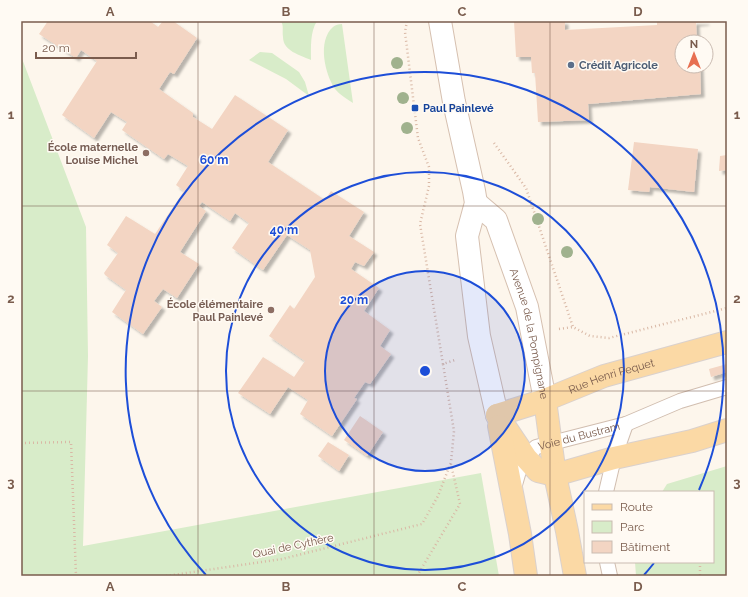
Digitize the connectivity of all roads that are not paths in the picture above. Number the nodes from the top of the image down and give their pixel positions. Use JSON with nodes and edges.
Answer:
{"nodes":[{"id":1,"x":440,"y":21,"type":"edge"},
{"id":2,"x":476,"y":203,"type":"junction"},
{"id":3,"x":727,"y":342,"type":"edge"},
{"id":4,"x":727,"y":387,"type":"edge"},
{"id":5,"x":545,"y":400,"type":"junction"},
{"id":6,"x":497,"y":415,"type":"junction"},
{"id":7,"x":626,"y":424,"type":"junction"},
{"id":8,"x":727,"y":430,"type":"edge"},
{"id":9,"x":551,"y":444,"type":"junction"},
{"id":10,"x":526,"y":458,"type":"junction"},
{"id":11,"x":614,"y":458,"type":"junction"},
{"id":12,"x":555,"y":475,"type":"junction"},
{"id":13,"x":606,"y":491,"type":"edge"},
{"id":14,"x":512,"y":493,"type":"junction"},
{"id":15,"x":607,"y":563,"type":"edge"},
{"id":16,"x":526,"y":576,"type":"edge"},
{"id":17,"x":574,"y":576,"type":"edge"},
{"id":18,"x":610,"y":576,"type":"edge"}],
"edges":[{"from":1,"to":2,"type":"main road"},
{"from":2,"to":5,"type":"main road","name":"Avenue de la Pompignane"},
{"from":2,"to":6,"type":"main road"},
{"from":3,"to":5,"type":"main road","name":"Rue Henri Pequet"},
{"from":4,"to":7,"type":"lane","name":"Voie du Bustram"},
{"from":5,"to":6,"type":"main road","name":"Rue Henri Pequet"},
{"from":5,"to":9,"type":"main road","name":"Avenue de la Pompignane"},
{"from":6,"to":10,"type":"main road"},
{"from":6,"to":14,"type":"main road"},
{"from":7,"to":9,"type":"lane","name":"Voie du Bustram"},
{"from":7,"to":11,"type":"lane","name":"Voie du Bustram"},
{"from":8,"to":11,"type":"main road"},
{"from":9,"to":10,"type":"lane","name":"Voie du Bustram"},
{"from":9,"to":12,"type":"main road","name":"Avenue de la Pompignane"},
{"from":10,"to":12,"type":"main road"},
{"from":10,"to":14,"type":"lane","name":"Voie du Bustram"},
{"from":11,"to":12,"type":"main road"},
{"from":11,"to":13,"type":"lane","name":"Voie du Bustram"},
{"from":12,"to":17,"type":"main road","name":"Avenue de la Pompignane"},
{"from":14,"to":16,"type":"main road"},
{"from":15,"to":18,"type":"lane"}]}
